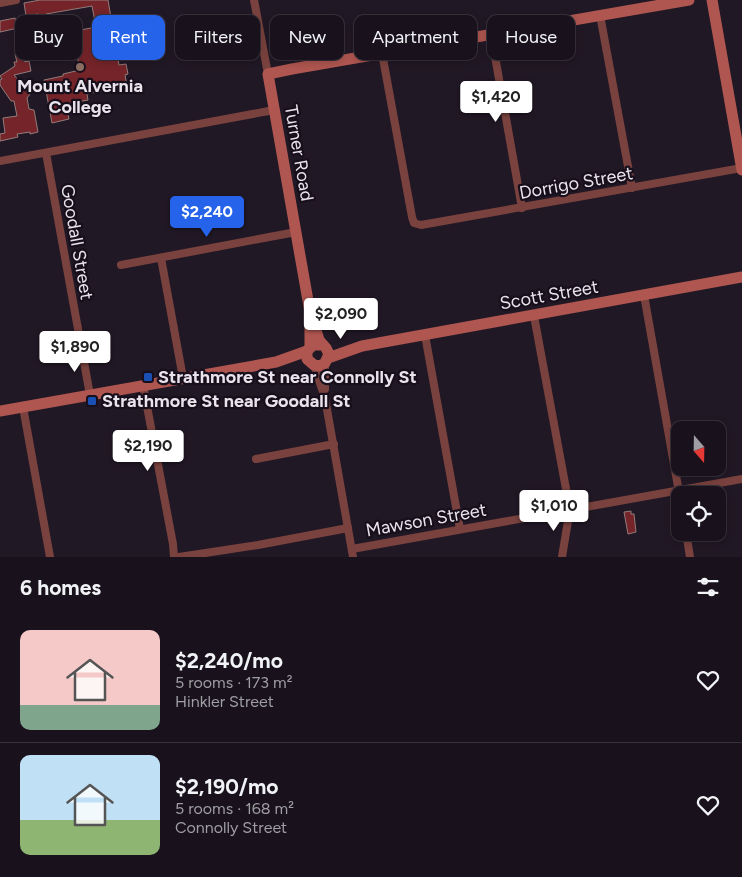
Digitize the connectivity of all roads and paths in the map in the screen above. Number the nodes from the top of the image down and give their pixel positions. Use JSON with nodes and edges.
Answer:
{"nodes":[{"id":1,"x":16,"y":0,"type":"edge"},
{"id":2,"x":254,"y":0,"type":"edge"},
{"id":3,"x":688,"y":0,"type":"edge"},
{"id":4,"x":712,"y":0,"type":"edge"},
{"id":5,"x":0,"y":3,"type":"edge"},
{"id":6,"x":600,"y":15,"type":"junction"},
{"id":7,"x":575,"y":19,"type":"edge"},
{"id":8,"x":354,"y":58,"type":"edge"},
{"id":9,"x":383,"y":60,"type":"edge"},
{"id":10,"x":496,"y":60,"type":"edge"},
{"id":11,"x":268,"y":74,"type":"junction"},
{"id":12,"x":274,"y":110,"type":"junction"},
{"id":13,"x":46,"y":153,"type":"junction"},
{"id":14,"x":0,"y":161,"type":"edge"},
{"id":15,"x":742,"y":169,"type":"edge"},
{"id":16,"x":632,"y":188,"type":"junction"},
{"id":17,"x":522,"y":208,"type":"junction"},
{"id":18,"x":296,"y":232,"type":"junction"},
{"id":19,"x":161,"y":258,"type":"junction"},
{"id":20,"x":122,"y":265,"type":"dead end"},
{"id":21,"x":742,"y":277,"type":"edge"},
{"id":22,"x":644,"y":295,"type":"junction"},
{"id":23,"x":534,"y":316,"type":"junction"},
{"id":24,"x":425,"y":335,"type":"junction"},
{"id":25,"x":318,"y":355,"type":"junction"},
{"id":26,"x":183,"y":378,"type":"junction"},
{"id":27,"x":143,"y":385,"type":"junction"},
{"id":28,"x":90,"y":395,"type":"junction"},
{"id":29,"x":23,"y":407,"type":"junction"},
{"id":30,"x":0,"y":410,"type":"edge"},
{"id":31,"x":334,"y":444,"type":"junction"},
{"id":32,"x":256,"y":459,"type":"dead end"},
{"id":33,"x":742,"y":479,"type":"edge"},
{"id":34,"x":678,"y":486,"type":"edge"},
{"id":35,"x":713,"y":486,"type":"edge"},
{"id":36,"x":671,"y":495,"type":"edge"},
{"id":37,"x":569,"y":510,"type":"junction"},
{"id":38,"x":348,"y":528,"type":"junction"},
{"id":39,"x":460,"y":529,"type":"junction"},
{"id":40,"x":687,"y":541,"type":"edge"},
{"id":41,"x":352,"y":553,"type":"edge"},
{"id":42,"x":50,"y":557,"type":"edge"},
{"id":43,"x":174,"y":557,"type":"edge"},
{"id":44,"x":178,"y":557,"type":"edge"},
{"id":45,"x":562,"y":557,"type":"edge"},
{"id":46,"x":690,"y":557,"type":"edge"}],
"edges":[{"from":1,"to":5,"type":"street"},
{"from":2,"to":11,"type":"street","name":"Turner Road"},
{"from":3,"to":6,"type":"street"},
{"from":4,"to":15,"type":"street"},
{"from":6,"to":7,"type":"street"},
{"from":6,"to":16,"type":"street"},
{"from":8,"to":11,"type":"street"},
{"from":9,"to":17,"type":"street","name":"Dorrigo Street"},
{"from":10,"to":17,"type":"street"},
{"from":11,"to":12,"type":"street","name":"Turner Road"},
{"from":12,"to":13,"type":"street"},
{"from":12,"to":18,"type":"street","name":"Turner Road"},
{"from":13,"to":14,"type":"street"},
{"from":13,"to":28,"type":"street","name":"Goodall Street"},
{"from":15,"to":16,"type":"street","name":"Dorrigo Street"},
{"from":16,"to":17,"type":"street","name":"Dorrigo Street"},
{"from":18,"to":19,"type":"street"},
{"from":18,"to":25,"type":"street","name":"Turner Road"},
{"from":19,"to":20,"type":"street"},
{"from":19,"to":26,"type":"street"},
{"from":21,"to":22,"type":"street","name":"Scott Street"},
{"from":22,"to":23,"type":"street","name":"Scott Street"},
{"from":22,"to":34,"type":"street"},
{"from":23,"to":24,"type":"street","name":"Scott Street"},
{"from":23,"to":37,"type":"street"},
{"from":24,"to":25,"type":"street","name":"Scott Street"},
{"from":24,"to":39,"type":"street"},
{"from":25,"to":26,"type":"street","name":"Scott Street"},
{"from":25,"to":31,"type":"street","name":"Turner Road"},
{"from":26,"to":27,"type":"street","name":"Scott Street"},
{"from":27,"to":28,"type":"street","name":"Scott Street"},
{"from":27,"to":43,"type":"street"},
{"from":28,"to":29,"type":"street","name":"Scott Street"},
{"from":29,"to":30,"type":"street","name":"Scott Street"},
{"from":29,"to":42,"type":"street"},
{"from":31,"to":32,"type":"street"},
{"from":31,"to":38,"type":"street","name":"Turner Road"},
{"from":33,"to":35,"type":"street","name":"Mawson Street"},
{"from":36,"to":37,"type":"street","name":"Mawson Street"},
{"from":37,"to":39,"type":"street","name":"Mawson Street"},
{"from":37,"to":45,"type":"street"},
{"from":38,"to":41,"type":"street","name":"Turner Road"},
{"from":38,"to":44,"type":"street"},
{"from":39,"to":41,"type":"street","name":"Mawson Street"},
{"from":40,"to":46,"type":"street"}]}
